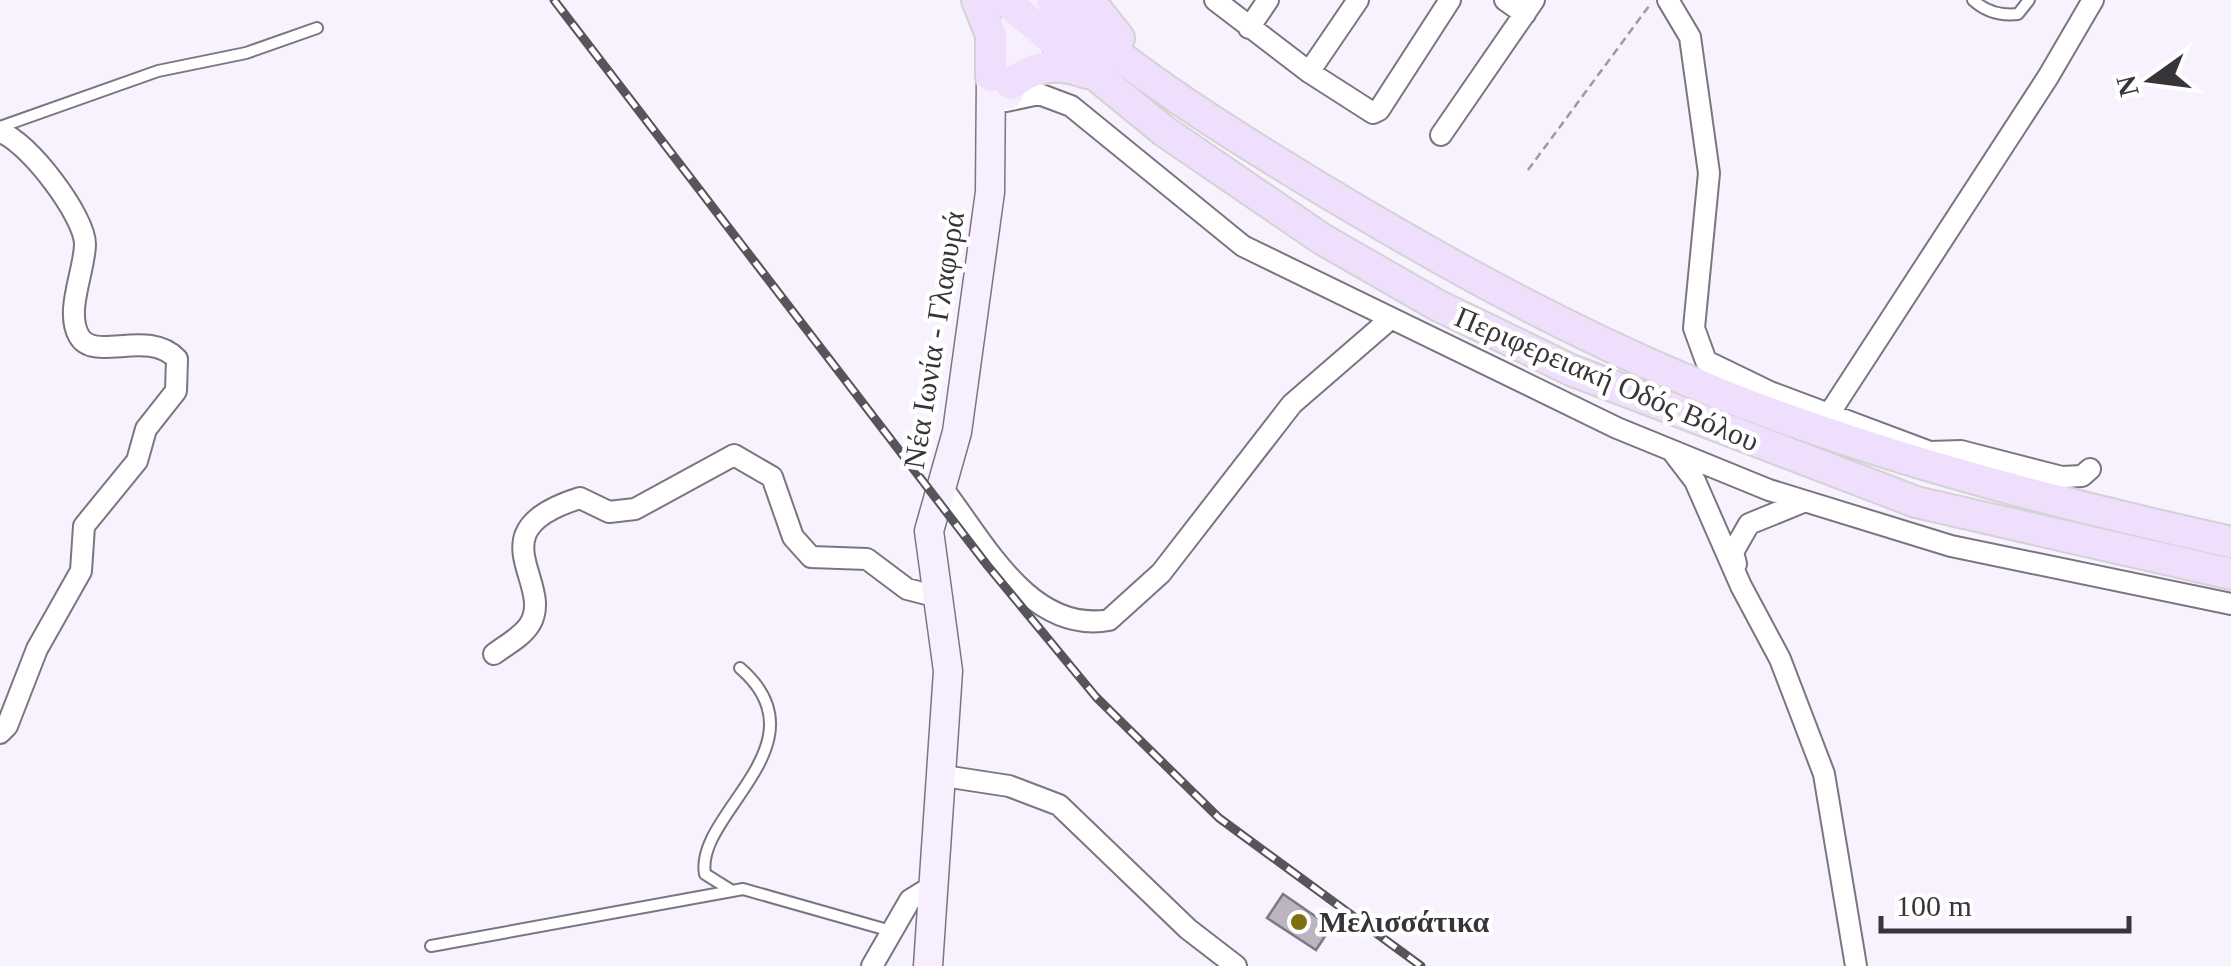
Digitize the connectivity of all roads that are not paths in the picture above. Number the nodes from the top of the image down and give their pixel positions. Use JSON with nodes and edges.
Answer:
{"nodes":[{"id":1,"x":977,"y":0,"type":"edge"},
{"id":2,"x":1089,"y":0,"type":"edge"},
{"id":3,"x":1215,"y":0,"type":"edge"},
{"id":4,"x":1268,"y":0,"type":"edge"},
{"id":5,"x":1358,"y":0,"type":"edge"},
{"id":6,"x":1450,"y":0,"type":"edge"},
{"id":7,"x":1505,"y":0,"type":"edge"},
{"id":8,"x":1668,"y":0,"type":"edge"},
{"id":9,"x":1973,"y":0,"type":"edge"},
{"id":10,"x":2028,"y":0,"type":"edge"},
{"id":11,"x":2093,"y":0,"type":"edge"},
{"id":12,"x":1031,"y":7,"type":"edge"},
{"id":13,"x":1530,"y":7,"type":"edge"},
{"id":14,"x":317,"y":28,"type":"dead end"},
{"id":15,"x":1250,"y":28,"type":"junction"},
{"id":16,"x":1309,"y":72,"type":"junction"},
{"id":17,"x":1096,"y":77,"type":"junction"},
{"id":18,"x":1161,"y":84,"type":"junction"},
{"id":19,"x":1003,"y":87,"type":"junction"},
{"id":20,"x":0,"y":129,"type":"edge"},
{"id":21,"x":1442,"y":136,"type":"dead end"},
{"id":22,"x":1389,"y":320,"type":"junction"},
{"id":23,"x":1829,"y":414,"type":"junction"},
{"id":24,"x":1670,"y":448,"type":"junction"},
{"id":25,"x":2090,"y":469,"type":"dead end"},
{"id":26,"x":943,"y":489,"type":"junction"},
{"id":27,"x":1803,"y":502,"type":"junction"},
{"id":28,"x":2231,"y":542,"type":"edge"},
{"id":29,"x":2231,"y":574,"type":"edge"},
{"id":30,"x":1741,"y":586,"type":"junction"},
{"id":31,"x":938,"y":597,"type":"junction"},
{"id":32,"x":2231,"y":604,"type":"edge"},
{"id":33,"x":494,"y":654,"type":"dead end"},
{"id":34,"x":740,"y":668,"type":"dead end"},
{"id":35,"x":0,"y":733,"type":"edge"},
{"id":36,"x":944,"y":776,"type":"junction"},
{"id":37,"x":936,"y":884,"type":"junction"},
{"id":38,"x":730,"y":890,"type":"junction"},
{"id":39,"x":891,"y":931,"type":"junction"},
{"id":40,"x":431,"y":946,"type":"dead end"},
{"id":41,"x":872,"y":966,"type":"edge"},
{"id":42,"x":928,"y":966,"type":"edge"},
{"id":43,"x":1236,"y":966,"type":"edge"},
{"id":44,"x":1856,"y":966,"type":"edge"}],
"edges":[{"from":1,"to":19,"type":"main road"},
{"from":2,"to":18,"type":"main road"},
{"from":3,"to":15,"type":"street"},
{"from":4,"to":15,"type":"street"},
{"from":5,"to":16,"type":"street"},
{"from":6,"to":16,"type":"street"},
{"from":7,"to":13,"type":"street"},
{"from":8,"to":23,"type":"street"},
{"from":9,"to":10,"type":"lane"},
{"from":11,"to":23,"type":"street"},
{"from":12,"to":17,"type":"main road","name":"Περιφερειακή Οδός Βόλου"},
{"from":12,"to":18,"type":"main road","name":"Περιφερειακή Οδός Βόλου"},
{"from":12,"to":19,"type":"main road","name":"Νέα Ιωνία - Γλαφυρά"},
{"from":13,"to":21,"type":"street"},
{"from":14,"to":20,"type":"lane"},
{"from":15,"to":16,"type":"street"},
{"from":17,"to":19,"type":"main road"},
{"from":17,"to":29,"type":"main road","name":"Περιφερειακή Οδός Βόλου"},
{"from":18,"to":28,"type":"main road","name":"Περιφερειακή Οδός Βόλου"},
{"from":19,"to":22,"type":"street"},
{"from":19,"to":26,"type":"main road","name":"Νέα Ιωνία - Γλαφυρά"},
{"from":20,"to":35,"type":"street"},
{"from":22,"to":24,"type":"street"},
{"from":22,"to":26,"type":"street"},
{"from":23,"to":25,"type":"street"},
{"from":24,"to":27,"type":"street"},
{"from":24,"to":30,"type":"street"},
{"from":26,"to":31,"type":"main road","name":"Νέα Ιωνία - Γλαφυρά"},
{"from":27,"to":30,"type":"street"},
{"from":27,"to":32,"type":"street"},
{"from":30,"to":44,"type":"street"},
{"from":31,"to":33,"type":"street"},
{"from":31,"to":36,"type":"main road","name":"Νέα Ιωνία - Γλαφυρά"},
{"from":34,"to":38,"type":"lane"},
{"from":36,"to":37,"type":"main road","name":"Νέα Ιωνία - Γλαφυρά"},
{"from":36,"to":43,"type":"street"},
{"from":37,"to":39,"type":"street"},
{"from":37,"to":42,"type":"main road","name":"Νέα Ιωνία - Γλαφυρά"},
{"from":38,"to":39,"type":"lane"},
{"from":38,"to":40,"type":"lane"},
{"from":39,"to":41,"type":"street"}]}
